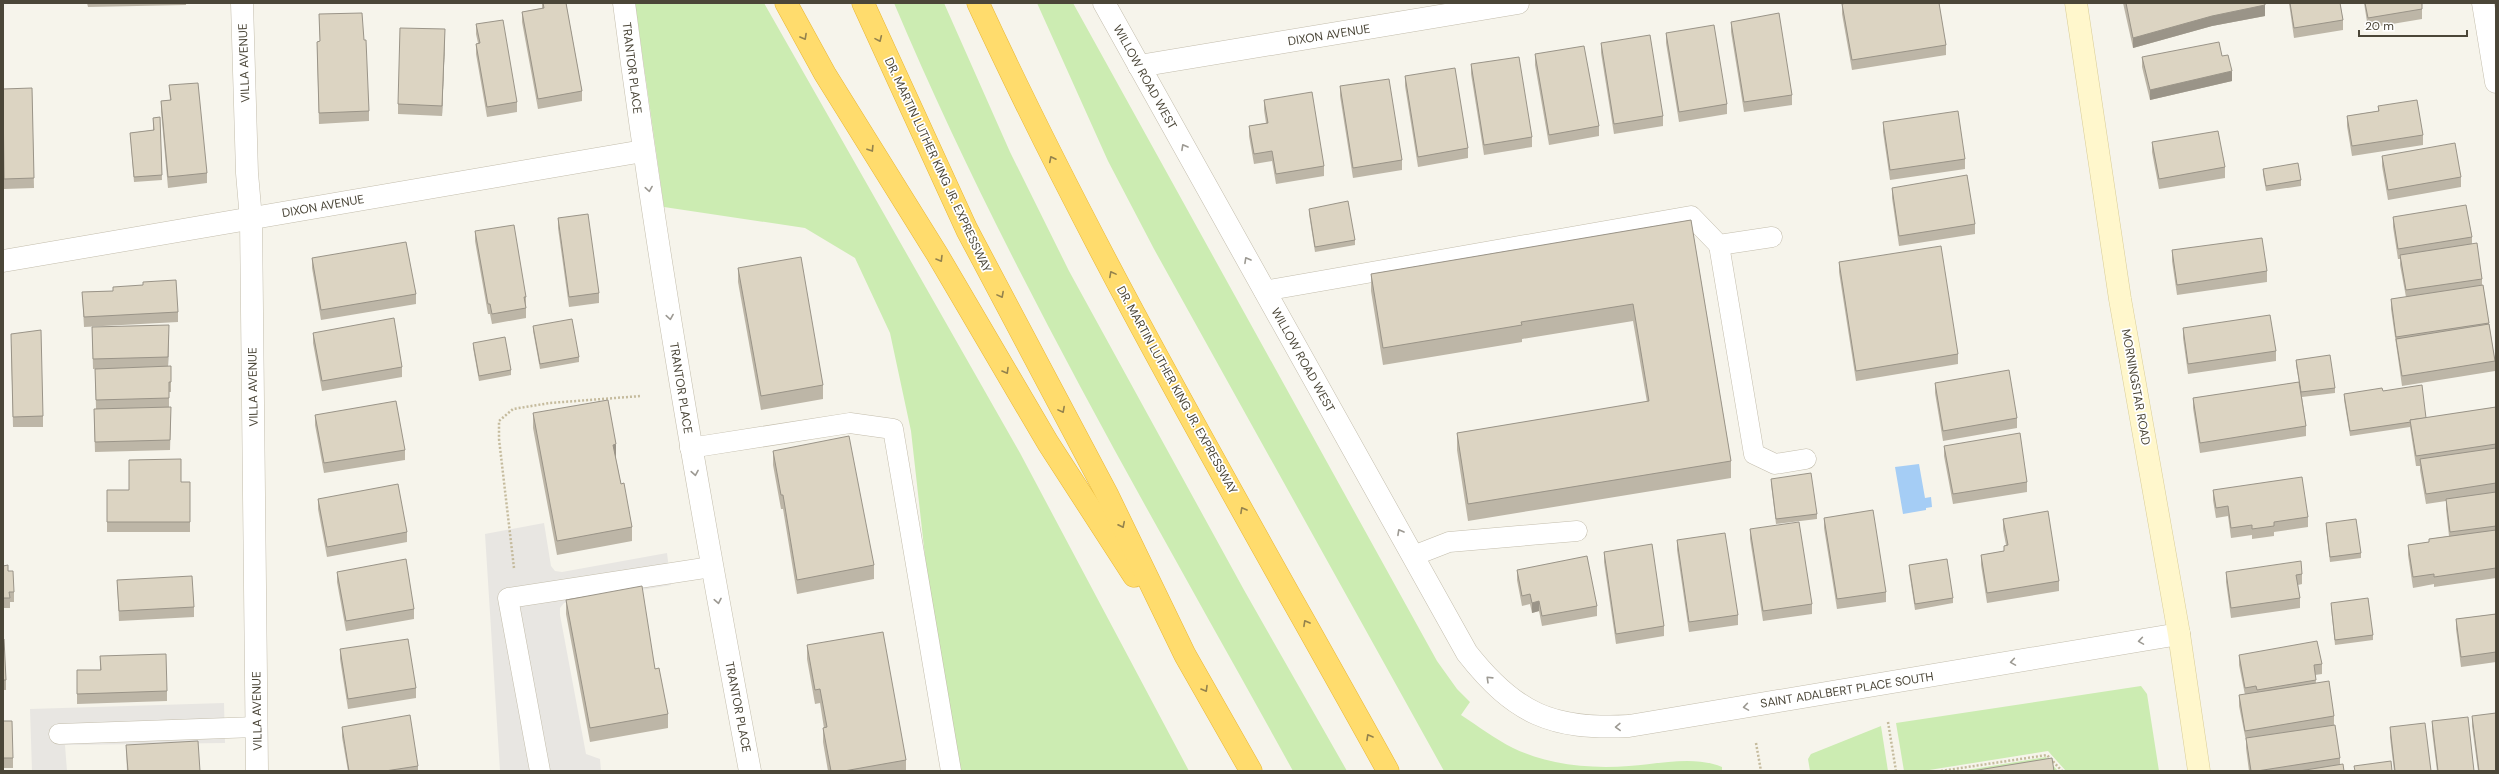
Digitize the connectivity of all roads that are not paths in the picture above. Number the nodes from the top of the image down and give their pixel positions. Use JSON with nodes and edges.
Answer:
{"nodes":[{"id":1,"x":242,"y":3,"type":"edge"},
{"id":2,"x":624,"y":3,"type":"edge"},
{"id":3,"x":786,"y":3,"type":"edge"},
{"id":4,"x":863,"y":3,"type":"edge"},
{"id":5,"x":978,"y":3,"type":"edge"},
{"id":6,"x":985,"y":3,"type":"edge"},
{"id":7,"x":1104,"y":3,"type":"edge"},
{"id":8,"x":1518,"y":3,"type":"edge"},
{"id":9,"x":2076,"y":3,"type":"edge"},
{"id":10,"x":2483,"y":3,"type":"edge"},
{"id":11,"x":996,"y":42,"type":"junction"},
{"id":12,"x":1139,"y":66,"type":"junction"},
{"id":13,"x":2496,"y":82,"type":"edge"},
{"id":14,"x":643,"y":151,"type":"junction"},
{"id":15,"x":251,"y":219,"type":"junction"},
{"id":16,"x":1772,"y":237,"type":"dead end"},
{"id":17,"x":1719,"y":245,"type":"junction"},
{"id":18,"x":3,"y":261,"type":"edge"},
{"id":19,"x":1264,"y":291,"type":"junction"},
{"id":20,"x":690,"y":448,"type":"junction"},
{"id":21,"x":1806,"y":460,"type":"dead end"},
{"id":22,"x":1577,"y":531,"type":"dead end"},
{"id":23,"x":1414,"y":556,"type":"junction"},
{"id":24,"x":711,"y":567,"type":"junction"},
{"id":25,"x":2179,"y":634,"type":"junction"},
{"id":26,"x":1185,"y":655,"type":"junction"},
{"id":27,"x":1518,"y":704,"type":"joint"},
{"id":28,"x":257,"y":727,"type":"junction"},
{"id":29,"x":59,"y":734,"type":"dead end"},
{"id":30,"x":257,"y":771,"type":"edge"},
{"id":31,"x":540,"y":771,"type":"edge"},
{"id":32,"x":750,"y":771,"type":"edge"},
{"id":33,"x":951,"y":771,"type":"edge"},
{"id":34,"x":1251,"y":771,"type":"edge"},
{"id":35,"x":1388,"y":771,"type":"edge"},
{"id":36,"x":2199,"y":771,"type":"edge"}],
"edges":[{"from":1,"to":15,"type":"street","name":"VILLA AVENUE"},
{"from":2,"to":14,"type":"street","name":"TRANTOR PLACE"},
{"from":3,"to":26,"type":"highway","one_way":true},
{"from":4,"to":26,"type":"highway","name":"DR. MARTIN LUTHER KING JR. EXPRESSWAY","one_way":true},
{"from":5,"to":11,"type":"highway","name":"DR. MARTIN LUTHER KING JR. EXPRESSWAY"},
{"from":6,"to":11,"type":"highway"},
{"from":7,"to":12,"type":"street","name":"WILLOW ROAD WEST"},
{"from":8,"to":12,"type":"street","name":"DIXON AVENUE"},
{"from":9,"to":25,"type":"main road","name":"MORNINGSTAR ROAD"},
{"from":10,"to":13,"type":"street"},
{"from":35,"to":11,"type":"highway","name":"DR. MARTIN LUTHER KING JR. EXPRESSWAY","one_way":true},
{"from":19,"to":12,"type":"street","name":"WILLOW ROAD WEST","one_way":true},
{"from":14,"to":15,"type":"street","name":"DIXON AVENUE"},
{"from":14,"to":20,"type":"street","name":"TRANTOR PLACE","one_way":true},
{"from":15,"to":18,"type":"street","name":"DIXON AVENUE"},
{"from":15,"to":28,"type":"street","name":"VILLA AVENUE"},
{"from":16,"to":17,"type":"lane"},
{"from":17,"to":19,"type":"lane"},
{"from":17,"to":21,"type":"lane"},
{"from":23,"to":19,"type":"street","name":"WILLOW ROAD WEST","one_way":true},
{"from":20,"to":24,"type":"street","name":"TRANTOR PLACE","one_way":true},
{"from":20,"to":33,"type":"lane"},
{"from":22,"to":23,"type":"lane"},
{"from":27,"to":23,"type":"street","name":"WILLOW ROAD WEST","one_way":true},
{"from":24,"to":31,"type":"lane"},
{"from":24,"to":32,"type":"street","name":"TRANTOR PLACE","one_way":true},
{"from":25,"to":27,"type":"street","name":"SAINT ADALBERT PLACE SOUTH","one_way":true},
{"from":25,"to":36,"type":"main road","name":"MORNINGSTAR ROAD"},
{"from":26,"to":34,"type":"highway","name":"DR. MARTIN LUTHER KING JR. EXPRESSWAY","one_way":true},
{"from":28,"to":29,"type":"lane"},
{"from":28,"to":30,"type":"street","name":"VILLA AVENUE"}]}
